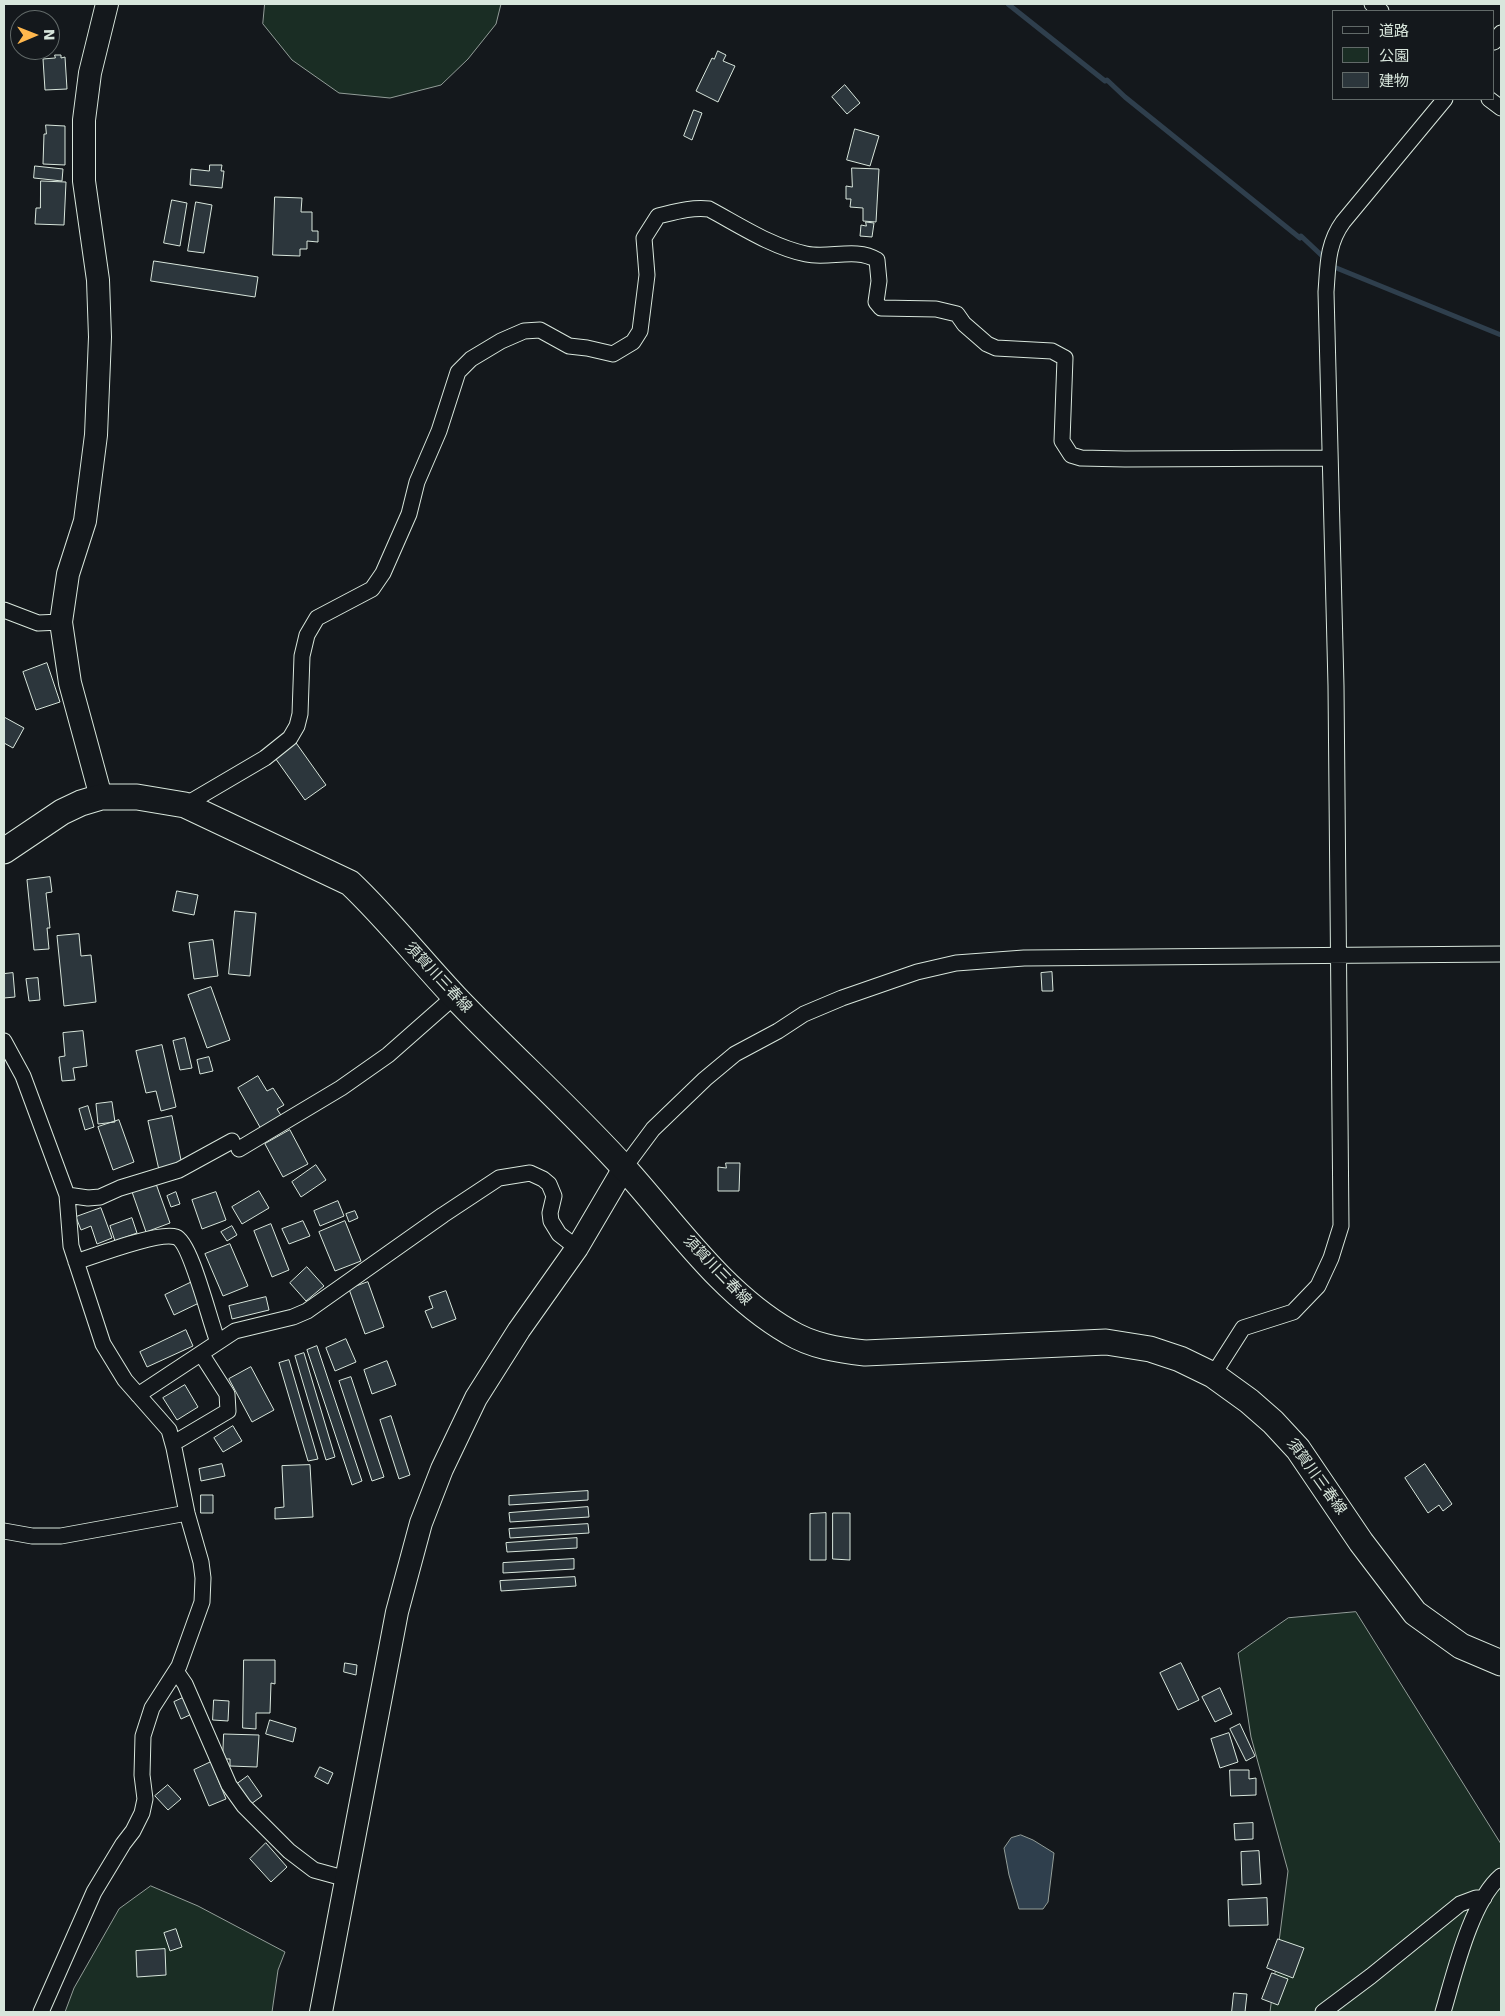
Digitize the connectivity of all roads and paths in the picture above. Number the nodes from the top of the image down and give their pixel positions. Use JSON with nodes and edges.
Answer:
{"nodes":[{"id":1,"x":107,"y":4,"type":"edge"},
{"id":2,"x":1444,"y":100,"type":"edge"},
{"id":3,"x":1490,"y":100,"type":"edge"},
{"id":4,"x":1501,"y":108,"type":"edge"},
{"id":5,"x":1330,"y":458,"type":"junction"},
{"id":6,"x":4,"y":610,"type":"edge"},
{"id":7,"x":61,"y":622,"type":"junction"},
{"id":8,"x":101,"y":797,"type":"junction"},
{"id":9,"x":184,"y":805,"type":"junction"},
{"id":10,"x":4,"y":851,"type":"edge"},
{"id":11,"x":1338,"y":954,"type":"junction"},
{"id":12,"x":1501,"y":954,"type":"edge"},
{"id":13,"x":454,"y":996,"type":"junction"},
{"id":14,"x":4,"y":1041,"type":"edge"},
{"id":15,"x":624,"y":1168,"type":"junction"},
{"id":16,"x":67,"y":1195,"type":"junction"},
{"id":17,"x":577,"y":1248,"type":"junction"},
{"id":18,"x":76,"y":1262,"type":"junction"},
{"id":19,"x":218,"y":1342,"type":"junction"},
{"id":20,"x":202,"y":1355,"type":"junction"},
{"id":21,"x":1213,"y":1375,"type":"junction"},
{"id":22,"x":138,"y":1395,"type":"junction"},
{"id":23,"x":172,"y":1442,"type":"junction"},
{"id":24,"x":187,"y":1513,"type":"junction"},
{"id":25,"x":4,"y":1531,"type":"edge"},
{"id":26,"x":1501,"y":1663,"type":"edge"},
{"id":27,"x":176,"y":1671,"type":"junction"},
{"id":28,"x":1501,"y":1876,"type":"edge"},
{"id":29,"x":347,"y":1879,"type":"junction"},
{"id":30,"x":1484,"y":1898,"type":"junction"},
{"id":31,"x":40,"y":2012,"type":"edge"},
{"id":32,"x":321,"y":2012,"type":"edge"},
{"id":33,"x":1323,"y":2012,"type":"edge"},
{"id":34,"x":1443,"y":2012,"type":"edge"}],
"edges":[{"from":1,"to":7,"type":"street"},
{"from":2,"to":5,"type":"street"},
{"from":3,"to":4,"type":"street"},
{"from":5,"to":9,"type":"street"},
{"from":5,"to":11,"type":"street"},
{"from":6,"to":7,"type":"street"},
{"from":7,"to":8,"type":"street"},
{"from":8,"to":9,"type":"main road","name":"須賀川三春線"},
{"from":8,"to":10,"type":"main road","name":"須賀川三春線"},
{"from":9,"to":13,"type":"main road","name":"須賀川三春線"},
{"from":11,"to":12,"type":"street"},
{"from":11,"to":15,"type":"street"},
{"from":11,"to":21,"type":"street"},
{"from":13,"to":15,"type":"main road","name":"須賀川三春線"},
{"from":13,"to":16,"type":"street"},
{"from":14,"to":16,"type":"street"},
{"from":15,"to":17,"type":"street"},
{"from":15,"to":21,"type":"main road","name":"須賀川三春線"},
{"from":16,"to":18,"type":"street"},
{"from":17,"to":19,"type":"street"},
{"from":17,"to":29,"type":"street"},
{"from":18,"to":19,"type":"street"},
{"from":18,"to":22,"type":"street"},
{"from":19,"to":20,"type":"street"},
{"from":20,"to":22,"type":"street"},
{"from":20,"to":23,"type":"street"},
{"from":21,"to":26,"type":"main road","name":"須賀川三春線"},
{"from":22,"to":23,"type":"street"},
{"from":23,"to":24,"type":"street"},
{"from":24,"to":25,"type":"street"},
{"from":24,"to":27,"type":"street"},
{"from":27,"to":29,"type":"street"},
{"from":27,"to":31,"type":"street"},
{"from":28,"to":30,"type":"street"},
{"from":29,"to":32,"type":"street"},
{"from":30,"to":33,"type":"street"},
{"from":30,"to":34,"type":"street"}]}
